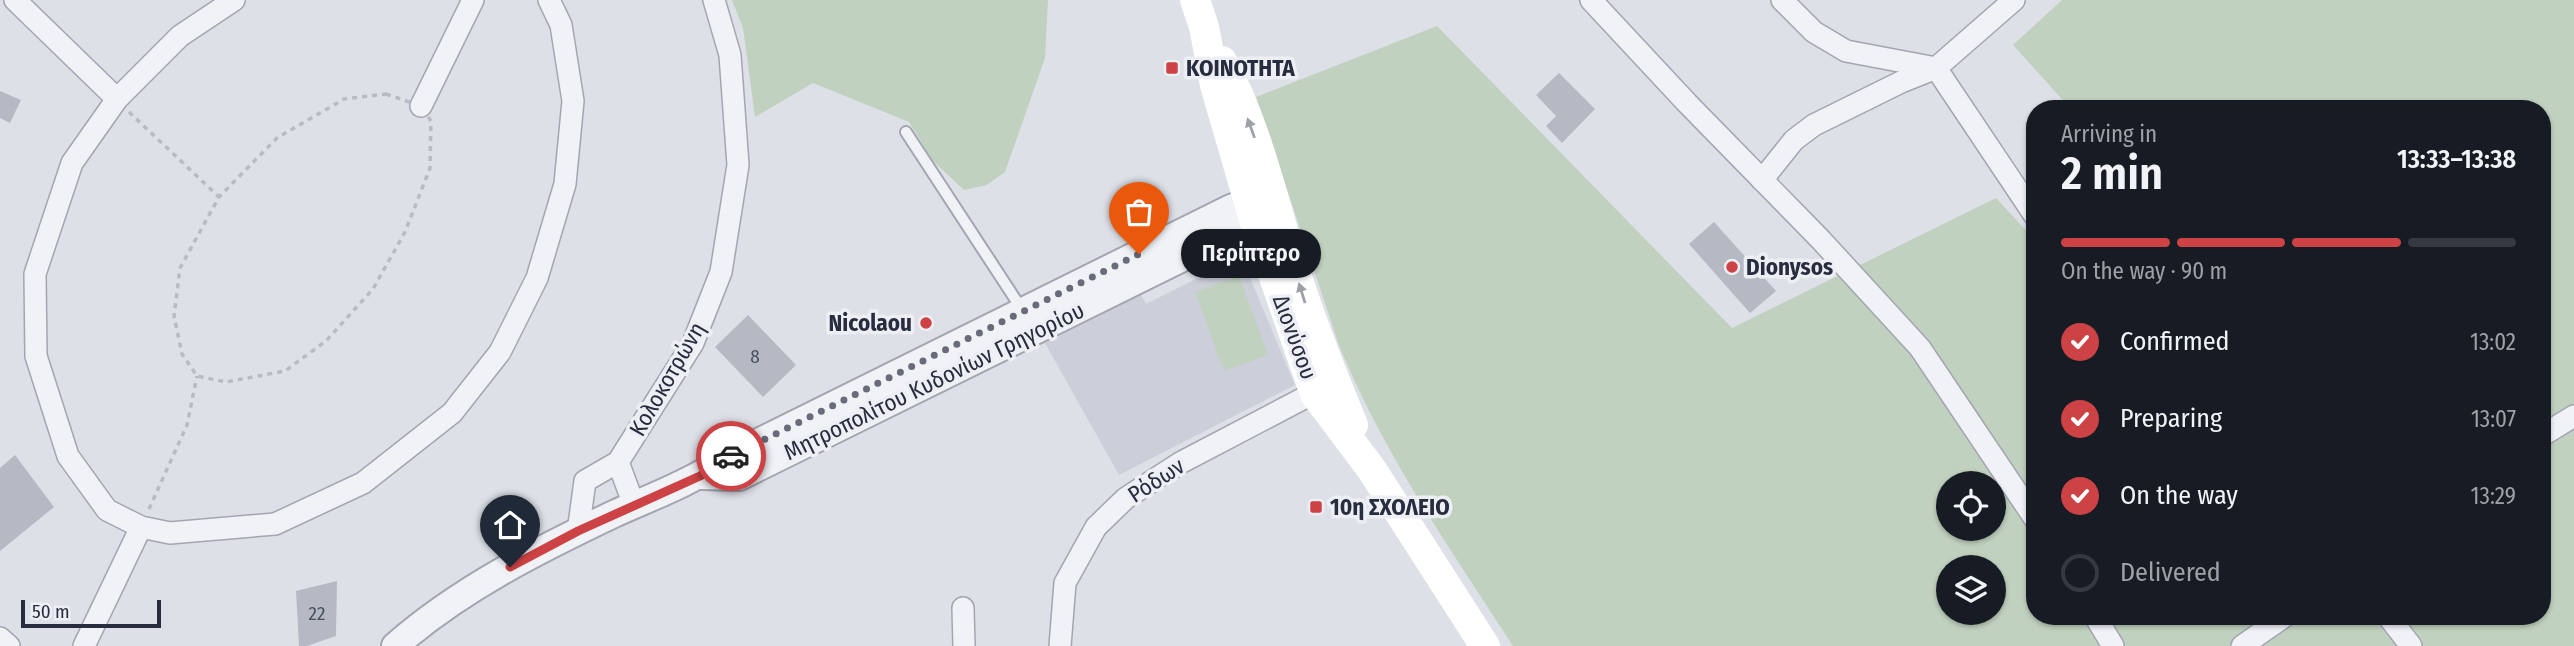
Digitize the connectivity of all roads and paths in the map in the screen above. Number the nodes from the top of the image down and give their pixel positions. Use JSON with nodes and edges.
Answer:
{"nodes":[{"id":1,"x":15,"y":0,"type":"edge"},
{"id":2,"x":234,"y":0,"type":"edge"},
{"id":3,"x":472,"y":0,"type":"edge"},
{"id":4,"x":549,"y":0,"type":"edge"},
{"id":5,"x":713,"y":0,"type":"edge"},
{"id":6,"x":1591,"y":0,"type":"edge"},
{"id":7,"x":1782,"y":0,"type":"edge"},
{"id":8,"x":2014,"y":0,"type":"edge"},
{"id":9,"x":1199,"y":13,"type":"edge"},
{"id":10,"x":1936,"y":68,"type":"junction"},
{"id":11,"x":117,"y":99,"type":"junction"},
{"id":12,"x":421,"y":106,"type":"junction"},
{"id":13,"x":906,"y":132,"type":"dead end"},
{"id":14,"x":1762,"y":180,"type":"junction"},
{"id":15,"x":219,"y":197,"type":"junction"},
{"id":16,"x":2026,"y":203,"type":"edge"},
{"id":17,"x":1263,"y":208,"type":"junction"},
{"id":18,"x":1028,"y":321,"type":"junction"},
{"id":19,"x":197,"y":376,"type":"junction"},
{"id":20,"x":1325,"y":387,"type":"junction"},
{"id":21,"x":2574,"y":416,"type":"edge"},
{"id":22,"x":2551,"y":430,"type":"edge"},
{"id":23,"x":618,"y":462,"type":"junction"},
{"id":24,"x":634,"y":505,"type":"junction"},
{"id":25,"x":2026,"y":506,"type":"edge"},
{"id":26,"x":141,"y":527,"type":"junction"},
{"id":27,"x":578,"y":531,"type":"junction"},
{"id":28,"x":963,"y":608,"type":"dead end"},
{"id":29,"x":2100,"y":625,"type":"edge"},
{"id":30,"x":2272,"y":625,"type":"edge"},
{"id":31,"x":2395,"y":625,"type":"edge"},
{"id":32,"x":0,"y":638,"type":"edge"},
{"id":33,"x":9,"y":646,"type":"edge"},
{"id":34,"x":84,"y":646,"type":"edge"},
{"id":35,"x":395,"y":646,"type":"edge"},
{"id":36,"x":964,"y":646,"type":"edge"},
{"id":37,"x":1060,"y":646,"type":"edge"},
{"id":38,"x":1485,"y":646,"type":"edge"},
{"id":39,"x":2113,"y":646,"type":"edge"},
{"id":40,"x":2242,"y":646,"type":"edge"},
{"id":41,"x":2411,"y":646,"type":"edge"}],
"edges":[{"from":1,"to":11,"type":"street"},
{"from":2,"to":11,"type":"street"},
{"from":3,"to":12,"type":"street"},
{"from":4,"to":26,"type":"street"},
{"from":5,"to":23,"type":"street","name":"Κολοκοτρώνη"},
{"from":6,"to":14,"type":"street"},
{"from":7,"to":10,"type":"street"},
{"from":8,"to":10,"type":"street"},
{"from":9,"to":17,"type":"main road","name":"Διονύσου"},
{"from":10,"to":14,"type":"street"},
{"from":10,"to":16,"type":"street"},
{"from":11,"to":15,"type":"path"},
{"from":11,"to":26,"type":"street"},
{"from":12,"to":15,"type":"path"},
{"from":12,"to":19,"type":"path"},
{"from":13,"to":18,"type":"lane"},
{"from":14,"to":25,"type":"street"},
{"from":15,"to":19,"type":"path"},
{"from":17,"to":18,"type":"street","name":"Μητροπολίτου Κυδονίων Γρηγορίου"},
{"from":17,"to":20,"type":"main road","name":"Διονύσου"},
{"from":18,"to":24,"type":"street","name":"Μητροπολίτου Κυδονίων Γρηγορίου"},
{"from":19,"to":26,"type":"path"},
{"from":20,"to":37,"type":"street","name":"Ρόδων"},
{"from":20,"to":38,"type":"main road","name":"Διονύσου"},
{"from":21,"to":22,"type":"street"},
{"from":23,"to":24,"type":"street"},
{"from":23,"to":27,"type":"street","name":"Κολοκοτρώνη"},
{"from":24,"to":27,"type":"street","name":"Μητροπολίτου Κυδονίων Γρηγορίου"},
{"from":26,"to":34,"type":"street"},
{"from":27,"to":35,"type":"street","name":"Μητροπολίτου Κυδονίων Γρηγορίου"},
{"from":28,"to":36,"type":"street"},
{"from":29,"to":39,"type":"street"},
{"from":30,"to":40,"type":"street"},
{"from":31,"to":41,"type":"street"},
{"from":32,"to":33,"type":"street"}]}
